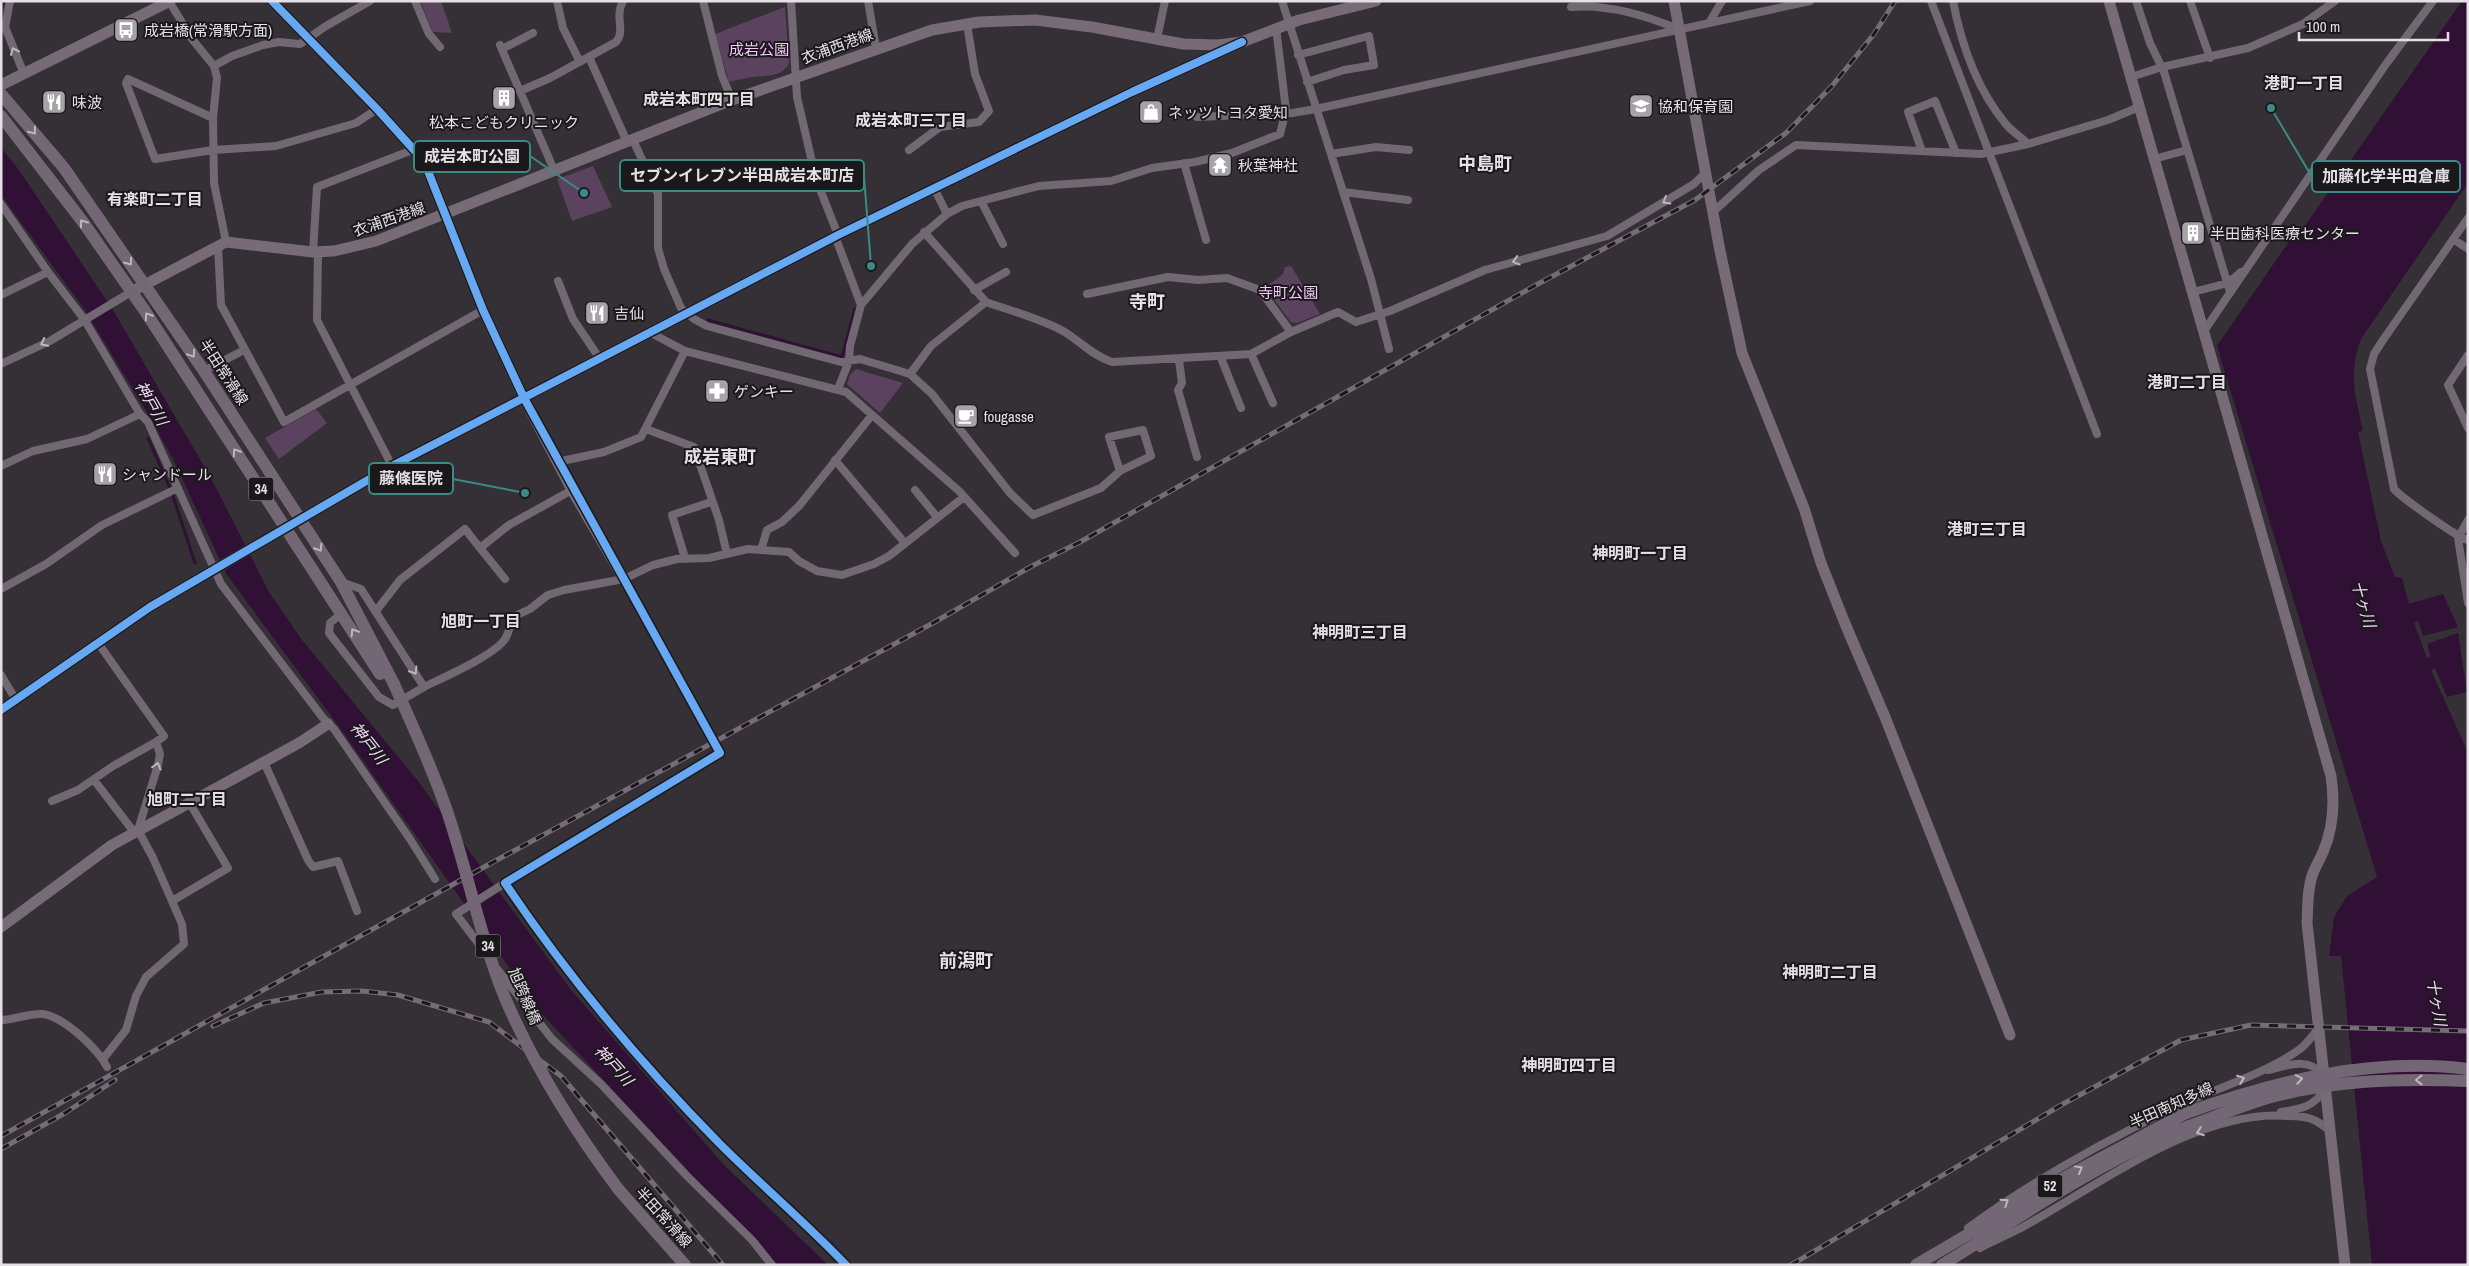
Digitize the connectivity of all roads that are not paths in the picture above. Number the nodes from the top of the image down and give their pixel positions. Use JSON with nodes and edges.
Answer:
{"nodes":[{"id":1,"x":10,"y":1,"type":"edge"},
{"id":2,"x":169,"y":1,"type":"edge"},
{"id":3,"x":272,"y":1,"type":"edge"},
{"id":4,"x":370,"y":1,"type":"edge"},
{"id":5,"x":415,"y":1,"type":"edge"},
{"id":6,"x":557,"y":1,"type":"edge"},
{"id":7,"x":623,"y":1,"type":"edge"},
{"id":8,"x":703,"y":1,"type":"edge"},
{"id":9,"x":791,"y":1,"type":"edge"},
{"id":10,"x":868,"y":1,"type":"edge"},
{"id":11,"x":1164,"y":1,"type":"edge"},
{"id":12,"x":1282,"y":1,"type":"edge"},
{"id":13,"x":1376,"y":1,"type":"edge"},
{"id":14,"x":1674,"y":1,"type":"edge"},
{"id":15,"x":1722,"y":1,"type":"edge"},
{"id":16,"x":1810,"y":1,"type":"edge"},
{"id":17,"x":1932,"y":1,"type":"edge"},
{"id":18,"x":1953,"y":1,"type":"edge"},
{"id":19,"x":2109,"y":1,"type":"edge"},
{"id":20,"x":2136,"y":1,"type":"edge"},
{"id":21,"x":2190,"y":1,"type":"edge"},
{"id":22,"x":2335,"y":1,"type":"edge"},
{"id":23,"x":2433,"y":1,"type":"edge"},
{"id":24,"x":1594,"y":3,"type":"edge"},
{"id":25,"x":1571,"y":7,"type":"dead end"},
{"id":26,"x":1288,"y":23,"type":"junction"},
{"id":27,"x":1709,"y":23,"type":"junction"},
{"id":28,"x":967,"y":24,"type":"junction"},
{"id":29,"x":1276,"y":28,"type":"junction"},
{"id":30,"x":1678,"y":29,"type":"junction"},
{"id":31,"x":533,"y":33,"type":"dead end"},
{"id":32,"x":309,"y":38,"type":"junction"},
{"id":33,"x":1157,"y":39,"type":"junction"},
{"id":34,"x":1242,"y":42,"type":"junction"},
{"id":35,"x":1195,"y":44,"type":"junction"},
{"id":36,"x":440,"y":47,"type":"dead end"},
{"id":37,"x":876,"y":48,"type":"junction"},
{"id":38,"x":1298,"y":55,"type":"junction"},
{"id":39,"x":590,"y":57,"type":"junction"},
{"id":40,"x":2210,"y":58,"type":"junction"},
{"id":41,"x":580,"y":62,"type":"junction"},
{"id":42,"x":1199,"y":62,"type":"junction"},
{"id":43,"x":214,"y":66,"type":"junction"},
{"id":44,"x":2162,"y":67,"type":"junction"},
{"id":45,"x":24,"y":74,"type":"junction"},
{"id":46,"x":796,"y":77,"type":"junction"},
{"id":47,"x":2130,"y":77,"type":"junction"},
{"id":48,"x":1307,"y":82,"type":"junction"},
{"id":49,"x":1,"y":85,"type":"edge"},
{"id":50,"x":520,"y":91,"type":"junction"},
{"id":51,"x":1,"y":94,"type":"edge"},
{"id":52,"x":732,"y":100,"type":"junction"},
{"id":53,"x":2139,"y":106,"type":"junction"},
{"id":54,"x":377,"y":109,"type":"junction"},
{"id":55,"x":1316,"y":109,"type":"junction"},
{"id":56,"x":1286,"y":114,"type":"junction"},
{"id":57,"x":1,"y":116,"type":"edge"},
{"id":58,"x":1197,"y":117,"type":"dead end"},
{"id":59,"x":213,"y":118,"type":"junction"},
{"id":60,"x":630,"y":141,"type":"junction"},
{"id":61,"x":2028,"y":144,"type":"junction"},
{"id":62,"x":415,"y":149,"type":"junction"},
{"id":63,"x":213,"y":150,"type":"junction"},
{"id":64,"x":909,"y":150,"type":"dead end"},
{"id":65,"x":1409,"y":150,"type":"dead end"},
{"id":66,"x":2187,"y":150,"type":"junction"},
{"id":67,"x":1922,"y":151,"type":"junction"},
{"id":68,"x":1956,"y":152,"type":"junction"},
{"id":69,"x":1990,"y":152,"type":"junction"},
{"id":70,"x":1331,"y":154,"type":"junction"},
{"id":71,"x":2154,"y":159,"type":"junction"},
{"id":72,"x":1184,"y":163,"type":"junction"},
{"id":73,"x":554,"y":170,"type":"junction"},
{"id":74,"x":1705,"y":173,"type":"junction"},
{"id":75,"x":934,"y":188,"type":"junction"},
{"id":76,"x":1343,"y":192,"type":"junction"},
{"id":77,"x":1408,"y":200,"type":"dead end"},
{"id":78,"x":981,"y":201,"type":"junction"},
{"id":79,"x":1,"y":204,"type":"edge"},
{"id":80,"x":1713,"y":212,"type":"junction"},
{"id":81,"x":947,"y":214,"type":"junction"},
{"id":82,"x":445,"y":215,"type":"junction"},
{"id":83,"x":2468,"y":218,"type":"edge"},
{"id":84,"x":924,"y":232,"type":"junction"},
{"id":85,"x":836,"y":236,"type":"junction"},
{"id":86,"x":2453,"y":239,"type":"junction"},
{"id":87,"x":1206,"y":240,"type":"dead end"},
{"id":88,"x":222,"y":244,"type":"junction"},
{"id":89,"x":1003,"y":244,"type":"dead end"},
{"id":90,"x":2468,"y":249,"type":"edge"},
{"id":91,"x":316,"y":252,"type":"junction"},
{"id":92,"x":2246,"y":268,"type":"junction"},
{"id":93,"x":48,"y":272,"type":"junction"},
{"id":94,"x":1006,"y":272,"type":"dead end"},
{"id":95,"x":558,"y":281,"type":"dead end"},
{"id":96,"x":2228,"y":283,"type":"junction"},
{"id":97,"x":145,"y":284,"type":"junction"},
{"id":98,"x":974,"y":290,"type":"junction"},
{"id":99,"x":131,"y":292,"type":"junction"},
{"id":100,"x":2193,"y":292,"type":"junction"},
{"id":101,"x":2230,"y":292,"type":"junction"},
{"id":102,"x":1087,"y":294,"type":"dead end"},
{"id":103,"x":1,"y":295,"type":"edge"},
{"id":104,"x":986,"y":302,"type":"junction"},
{"id":105,"x":861,"y":306,"type":"junction"},
{"id":106,"x":483,"y":310,"type":"junction"},
{"id":107,"x":687,"y":314,"type":"junction"},
{"id":108,"x":1381,"y":314,"type":"junction"},
{"id":109,"x":84,"y":319,"type":"junction"},
{"id":110,"x":2204,"y":331,"type":"junction"},
{"id":111,"x":1291,"y":332,"type":"junction"},
{"id":112,"x":651,"y":333,"type":"junction"},
{"id":113,"x":1389,"y":349,"type":"dead end"},
{"id":114,"x":244,"y":350,"type":"junction"},
{"id":115,"x":685,"y":351,"type":"junction"},
{"id":116,"x":1252,"y":354,"type":"junction"},
{"id":117,"x":2468,"y":355,"type":"edge"},
{"id":118,"x":1221,"y":358,"type":"junction"},
{"id":119,"x":600,"y":359,"type":"junction"},
{"id":120,"x":1178,"y":360,"type":"junction"},
{"id":121,"x":849,"y":361,"type":"junction"},
{"id":122,"x":1,"y":364,"type":"edge"},
{"id":123,"x":204,"y":371,"type":"junction"},
{"id":124,"x":910,"y":374,"type":"junction"},
{"id":125,"x":350,"y":386,"type":"junction"},
{"id":126,"x":838,"y":389,"type":"junction"},
{"id":127,"x":524,"y":398,"type":"junction"},
{"id":128,"x":1273,"y":403,"type":"dead end"},
{"id":129,"x":1240,"y":408,"type":"dead end"},
{"id":130,"x":140,"y":414,"type":"junction"},
{"id":131,"x":872,"y":415,"type":"junction"},
{"id":132,"x":2468,"y":428,"type":"edge"},
{"id":133,"x":646,"y":429,"type":"junction"},
{"id":134,"x":2097,"y":434,"type":"dead end"},
{"id":135,"x":1197,"y":457,"type":"dead end"},
{"id":136,"x":835,"y":460,"type":"junction"},
{"id":137,"x":557,"y":462,"type":"junction"},
{"id":138,"x":1,"y":466,"type":"edge"},
{"id":139,"x":392,"y":466,"type":"junction"},
{"id":140,"x":1120,"y":471,"type":"junction"},
{"id":141,"x":173,"y":490,"type":"junction"},
{"id":142,"x":572,"y":490,"type":"junction"},
{"id":143,"x":915,"y":490,"type":"dead end"},
{"id":144,"x":964,"y":497,"type":"junction"},
{"id":145,"x":711,"y":502,"type":"junction"},
{"id":146,"x":300,"y":518,"type":"junction"},
{"id":147,"x":937,"y":518,"type":"junction"},
{"id":148,"x":2468,"y":520,"type":"edge"},
{"id":149,"x":286,"y":526,"type":"junction"},
{"id":150,"x":2458,"y":538,"type":"junction"},
{"id":151,"x":2468,"y":540,"type":"edge"},
{"id":152,"x":904,"y":542,"type":"junction"},
{"id":153,"x":480,"y":548,"type":"junction"},
{"id":154,"x":761,"y":550,"type":"junction"},
{"id":155,"x":1015,"y":553,"type":"dead end"},
{"id":156,"x":727,"y":554,"type":"junction"},
{"id":157,"x":685,"y":558,"type":"junction"},
{"id":158,"x":213,"y":569,"type":"junction"},
{"id":159,"x":506,"y":579,"type":"dead end"},
{"id":160,"x":624,"y":579,"type":"junction"},
{"id":161,"x":341,"y":582,"type":"junction"},
{"id":162,"x":1,"y":589,"type":"edge"},
{"id":163,"x":2468,"y":603,"type":"edge"},
{"id":164,"x":376,"y":611,"type":"junction"},
{"id":165,"x":342,"y":613,"type":"junction"},
{"id":166,"x":98,"y":643,"type":"junction"},
{"id":167,"x":1,"y":676,"type":"edge"},
{"id":168,"x":392,"y":686,"type":"junction"},
{"id":169,"x":424,"y":687,"type":"junction"},
{"id":170,"x":16,"y":700,"type":"junction"},
{"id":171,"x":1,"y":710,"type":"edge"},
{"id":172,"x":328,"y":724,"type":"junction"},
{"id":173,"x":156,"y":742,"type":"junction"},
{"id":174,"x":264,"y":762,"type":"junction"},
{"id":175,"x":94,"y":780,"type":"junction"},
{"id":176,"x":52,"y":801,"type":"dead end"},
{"id":177,"x":189,"y":802,"type":"junction"},
{"id":178,"x":136,"y":831,"type":"junction"},
{"id":179,"x":435,"y":879,"type":"dead end"},
{"id":180,"x":505,"y":884,"type":"junction"},
{"id":181,"x":172,"y":901,"type":"junction"},
{"id":182,"x":357,"y":911,"type":"dead end"},
{"id":183,"x":1,"y":927,"type":"edge"},
{"id":184,"x":1,"y":1020,"type":"edge"},
{"id":185,"x":2318,"y":1029,"type":"junction"},
{"id":186,"x":2010,"y":1035,"type":"dead end"},
{"id":187,"x":103,"y":1059,"type":"junction"},
{"id":188,"x":107,"y":1068,"type":"dead end"},
{"id":189,"x":2468,"y":1069,"type":"edge"},
{"id":190,"x":2257,"y":1072,"type":"junction"},
{"id":191,"x":2325,"y":1081,"type":"junction"},
{"id":192,"x":2468,"y":1082,"type":"edge"},
{"id":193,"x":2272,"y":1114,"type":"junction"},
{"id":194,"x":2187,"y":1119,"type":"junction"},
{"id":195,"x":2330,"y":1130,"type":"junction"},
{"id":196,"x":616,"y":1191,"type":"junction"},
{"id":197,"x":1919,"y":1263,"type":"edge"},
{"id":198,"x":679,"y":1265,"type":"edge"},
{"id":199,"x":685,"y":1265,"type":"edge"},
{"id":200,"x":772,"y":1265,"type":"edge"},
{"id":201,"x":846,"y":1265,"type":"edge"},
{"id":202,"x":1943,"y":1265,"type":"edge"},
{"id":203,"x":2345,"y":1265,"type":"edge"}],
"edges":[{"from":45,"to":1,"type":"street","one_way":true},
{"from":2,"to":43,"type":"street"},
{"from":2,"to":45,"type":"street"},
{"from":3,"to":32,"type":"street"},
{"from":4,"to":32,"type":"street"},
{"from":5,"to":36,"type":"street"},
{"from":6,"to":41,"type":"street"},
{"from":7,"to":39,"type":"street"},
{"from":8,"to":52,"type":"street"},
{"from":9,"to":46,"type":"street"},
{"from":10,"to":37,"type":"street"},
{"from":11,"to":33,"type":"street"},
{"from":12,"to":26,"type":"street"},
{"from":13,"to":26,"type":"street","name":"衣浦西港線"},
{"from":14,"to":30,"type":"street"},
{"from":15,"to":27,"type":"street"},
{"from":16,"to":27,"type":"street"},
{"from":17,"to":69,"type":"street"},
{"from":18,"to":61,"type":"street"},
{"from":19,"to":47,"type":"street"},
{"from":20,"to":44,"type":"street"},
{"from":21,"to":40,"type":"street"},
{"from":22,"to":40,"type":"street"},
{"from":23,"to":92,"type":"street"},
{"from":24,"to":25,"type":"street"},
{"from":24,"to":30,"type":"street"},
{"from":26,"to":29,"type":"street","name":"衣浦西港線"},
{"from":26,"to":38,"type":"street"},
{"from":27,"to":30,"type":"street"},
{"from":28,"to":33,"type":"street","name":"衣浦西港線"},
{"from":28,"to":37,"type":"street","name":"衣浦西港線"},
{"from":28,"to":64,"type":"street"},
{"from":29,"to":34,"type":"street","name":"衣浦西港線"},
{"from":29,"to":56,"type":"street"},
{"from":30,"to":55,"type":"street"},
{"from":30,"to":74,"type":"street"},
{"from":31,"to":50,"type":"street"},
{"from":32,"to":43,"type":"street"},
{"from":32,"to":54,"type":"street"},
{"from":33,"to":35,"type":"street","name":"衣浦西港線"},
{"from":34,"to":35,"type":"street","name":"衣浦西港線"},
{"from":34,"to":42,"type":"street"},
{"from":35,"to":42,"type":"street"},
{"from":37,"to":46,"type":"street","name":"衣浦西港線"},
{"from":38,"to":48,"type":"street"},
{"from":38,"to":48,"type":"street"},
{"from":39,"to":41,"type":"street"},
{"from":39,"to":60,"type":"street"},
{"from":40,"to":44,"type":"street"},
{"from":41,"to":50,"type":"street"},
{"from":42,"to":75,"type":"street"},
{"from":43,"to":59,"type":"street"},
{"from":44,"to":47,"type":"street"},
{"from":44,"to":66,"type":"street"},
{"from":45,"to":49,"type":"street"},
{"from":46,"to":52,"type":"street","name":"衣浦西港線"},
{"from":46,"to":85,"type":"street"},
{"from":47,"to":53,"type":"street"},
{"from":48,"to":55,"type":"street"},
{"from":50,"to":73,"type":"street"},
{"from":51,"to":97,"type":"main road","name":"半田常滑線","number":"34","one_way":true},
{"from":52,"to":60,"type":"street","name":"衣浦西港線"},
{"from":53,"to":61,"type":"street"},
{"from":53,"to":71,"type":"street"},
{"from":54,"to":62,"type":"street"},
{"from":54,"to":63,"type":"street"},
{"from":55,"to":56,"type":"street"},
{"from":55,"to":70,"type":"street"},
{"from":56,"to":58,"type":"street"},
{"from":56,"to":72,"type":"street"},
{"from":99,"to":57,"type":"main road","number":"34","one_way":true},
{"from":59,"to":63,"type":"street"},
{"from":59,"to":63,"type":"street"},
{"from":60,"to":73,"type":"street","name":"衣浦西港線"},
{"from":60,"to":107,"type":"street"},
{"from":61,"to":69,"type":"street"},
{"from":62,"to":82,"type":"street"},
{"from":62,"to":91,"type":"street"},
{"from":63,"to":88,"type":"street"},
{"from":65,"to":70,"type":"street"},
{"from":66,"to":71,"type":"street"},
{"from":66,"to":96,"type":"street"},
{"from":67,"to":68,"type":"street"},
{"from":67,"to":68,"type":"street"},
{"from":67,"to":80,"type":"street"},
{"from":68,"to":69,"type":"street"},
{"from":69,"to":134,"type":"street"},
{"from":70,"to":76,"type":"street"},
{"from":71,"to":100,"type":"street"},
{"from":72,"to":78,"type":"street"},
{"from":72,"to":87,"type":"street"},
{"from":73,"to":82,"type":"street","name":"衣浦西港線"},
{"from":74,"to":80,"type":"street"},
{"from":74,"to":108,"type":"street","one_way":true},
{"from":75,"to":81,"type":"street"},
{"from":75,"to":85,"type":"street"},
{"from":76,"to":77,"type":"street"},
{"from":76,"to":108,"type":"street"},
{"from":78,"to":81,"type":"street"},
{"from":78,"to":89,"type":"street"},
{"from":79,"to":93,"type":"street"},
{"from":80,"to":186,"type":"street"},
{"from":81,"to":84,"type":"street"},
{"from":82,"to":91,"type":"street","name":"衣浦西港線"},
{"from":82,"to":106,"type":"street"},
{"from":83,"to":86,"type":"street"},
{"from":84,"to":98,"type":"street"},
{"from":84,"to":105,"type":"street"},
{"from":85,"to":105,"type":"street"},
{"from":85,"to":107,"type":"street"},
{"from":86,"to":90,"type":"street"},
{"from":86,"to":150,"type":"street"},
{"from":88,"to":91,"type":"street","name":"衣浦西港線"},
{"from":88,"to":97,"type":"street"},
{"from":88,"to":114,"type":"street"},
{"from":91,"to":125,"type":"street"},
{"from":92,"to":96,"type":"street"},
{"from":92,"to":101,"type":"street"},
{"from":93,"to":103,"type":"street"},
{"from":93,"to":109,"type":"street"},
{"from":94,"to":98,"type":"street"},
{"from":95,"to":119,"type":"street"},
{"from":96,"to":100,"type":"street"},
{"from":96,"to":101,"type":"street"},
{"from":97,"to":99,"type":"street"},
{"from":97,"to":123,"type":"main road","name":"半田常滑線","number":"34","one_way":true},
{"from":98,"to":104,"type":"street"},
{"from":99,"to":109,"type":"street"},
{"from":149,"to":99,"type":"main road","number":"34","one_way":true},
{"from":100,"to":110,"type":"street"},
{"from":101,"to":110,"type":"street"},
{"from":102,"to":111,"type":"street"},
{"from":104,"to":120,"type":"street"},
{"from":104,"to":124,"type":"street"},
{"from":105,"to":121,"type":"street"},
{"from":106,"to":125,"type":"street"},
{"from":106,"to":127,"type":"street"},
{"from":107,"to":112,"type":"street"},
{"from":107,"to":121,"type":"street"},
{"from":108,"to":111,"type":"street"},
{"from":108,"to":113,"type":"street"},
{"from":109,"to":122,"type":"street","one_way":true},
{"from":109,"to":130,"type":"street"},
{"from":110,"to":185,"type":"street"},
{"from":111,"to":116,"type":"street"},
{"from":112,"to":115,"type":"street"},
{"from":112,"to":119,"type":"street"},
{"from":114,"to":123,"type":"street"},
{"from":114,"to":125,"type":"street"},
{"from":115,"to":126,"type":"street"},
{"from":115,"to":133,"type":"street"},
{"from":116,"to":118,"type":"street"},
{"from":116,"to":128,"type":"street"},
{"from":117,"to":132,"type":"street"},
{"from":118,"to":120,"type":"street"},
{"from":118,"to":129,"type":"street"},
{"from":119,"to":127,"type":"street"},
{"from":120,"to":135,"type":"street"},
{"from":121,"to":124,"type":"street"},
{"from":121,"to":126,"type":"street"},
{"from":123,"to":146,"type":"main road","name":"半田常滑線","number":"34"},
{"from":124,"to":140,"type":"street"},
{"from":125,"to":139,"type":"street"},
{"from":126,"to":131,"type":"street"},
{"from":127,"to":137,"type":"street"},
{"from":127,"to":139,"type":"street"},
{"from":130,"to":138,"type":"street"},
{"from":130,"to":141,"type":"street"},
{"from":131,"to":136,"type":"street"},
{"from":131,"to":144,"type":"street"},
{"from":133,"to":137,"type":"street"},
{"from":133,"to":145,"type":"street"},
{"from":136,"to":152,"type":"street"},
{"from":136,"to":154,"type":"street"},
{"from":137,"to":142,"type":"street"},
{"from":139,"to":146,"type":"street"},
{"from":140,"to":140,"type":"street"},
{"from":141,"to":158,"type":"street"},
{"from":141,"to":162,"type":"street"},
{"from":142,"to":153,"type":"street"},
{"from":142,"to":160,"type":"street"},
{"from":143,"to":147,"type":"street"},
{"from":144,"to":147,"type":"street"},
{"from":144,"to":155,"type":"street"},
{"from":145,"to":156,"type":"street"},
{"from":145,"to":157,"type":"street"},
{"from":146,"to":149,"type":"street"},
{"from":146,"to":161,"type":"main road","name":"半田常滑線","number":"34","one_way":true},
{"from":147,"to":152,"type":"street"},
{"from":148,"to":150,"type":"street"},
{"from":149,"to":158,"type":"street"},
{"from":149,"to":165,"type":"main road","number":"34"},
{"from":150,"to":151,"type":"street"},
{"from":150,"to":163,"type":"street"},
{"from":152,"to":154,"type":"street"},
{"from":153,"to":159,"type":"street"},
{"from":153,"to":164,"type":"street"},
{"from":154,"to":156,"type":"street"},
{"from":156,"to":157,"type":"street"},
{"from":157,"to":160,"type":"street"},
{"from":158,"to":166,"type":"street"},
{"from":158,"to":172,"type":"street"},
{"from":160,"to":169,"type":"street"},
{"from":160,"to":180,"type":"street"},
{"from":161,"to":164,"type":"street"},
{"from":161,"to":168,"type":"main road","name":"半田常滑線","number":"34"},
{"from":164,"to":169,"type":"street","one_way":true},
{"from":168,"to":165,"type":"main road","number":"34","one_way":true},
{"from":165,"to":169,"type":"street"},
{"from":166,"to":170,"type":"street"},
{"from":166,"to":173,"type":"street"},
{"from":167,"to":170,"type":"street"},
{"from":168,"to":196,"type":"main road","name":"旭跨線橋","number":"34","bridge":true},
{"from":170,"to":171,"type":"street"},
{"from":172,"to":174,"type":"street"},
{"from":172,"to":179,"type":"street"},
{"from":173,"to":175,"type":"street"},
{"from":178,"to":173,"type":"street","one_way":true},
{"from":174,"to":177,"type":"street"},
{"from":174,"to":182,"type":"street"},
{"from":175,"to":176,"type":"street"},
{"from":175,"to":178,"type":"street"},
{"from":177,"to":178,"type":"street"},
{"from":177,"to":181,"type":"street"},
{"from":178,"to":181,"type":"street"},
{"from":178,"to":183,"type":"street"},
{"from":180,"to":200,"type":"street"},
{"from":180,"to":201,"type":"street"},
{"from":181,"to":187,"type":"street"},
{"from":184,"to":187,"type":"street"},
{"from":185,"to":190,"type":"street"},
{"from":185,"to":191,"type":"street"},
{"from":187,"to":188,"type":"street"},
{"from":194,"to":189,"type":"main road","name":"半田南知多線","number":"52","one_way":true,"bridge":true},
{"from":190,"to":191,"type":"street"},
{"from":197,"to":190,"type":"street","one_way":true},
{"from":191,"to":193,"type":"street"},
{"from":191,"to":195,"type":"street"},
{"from":192,"to":194,"type":"main road","name":"半田南知多線","number":"52","one_way":true,"bridge":true},
{"from":193,"to":195,"type":"street"},
{"from":193,"to":202,"type":"street","one_way":true},
{"from":197,"to":194,"type":"main road","name":"半田南知多線","number":"52","one_way":true},
{"from":194,"to":202,"type":"main road","name":"半田南知多線","number":"52"},
{"from":195,"to":203,"type":"street"},
{"from":196,"to":198,"type":"main road","name":"半田常滑線","number":"34"},
{"from":196,"to":199,"type":"main road","name":"半田常滑線","number":"34"}]}
